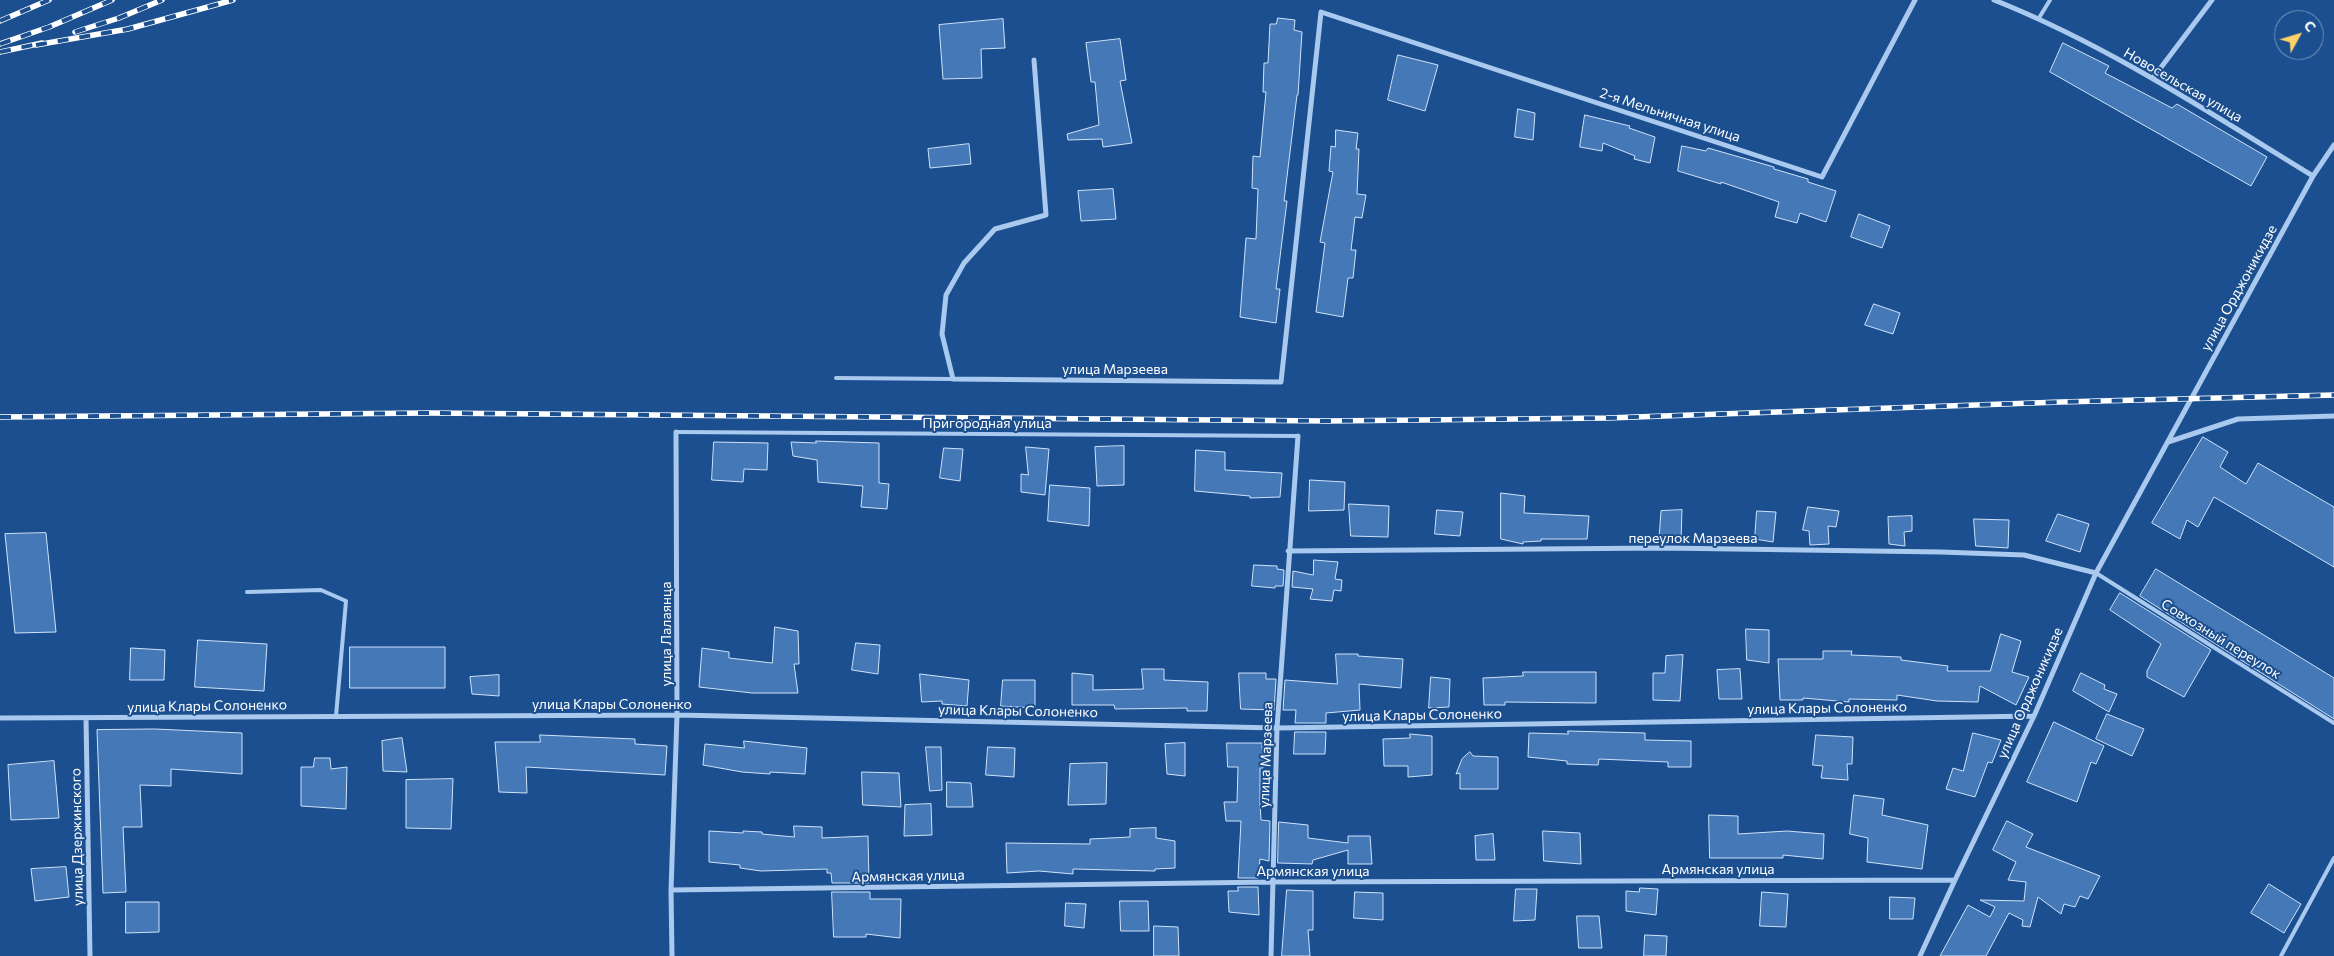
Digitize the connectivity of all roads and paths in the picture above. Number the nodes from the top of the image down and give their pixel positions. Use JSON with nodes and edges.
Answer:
{"nodes":[{"id":1,"x":1915,"y":0,"type":"edge"},
{"id":2,"x":1994,"y":0,"type":"edge"},
{"id":3,"x":2050,"y":0,"type":"edge"},
{"id":4,"x":2212,"y":0,"type":"edge"},
{"id":5,"x":1321,"y":12,"type":"joint"},
{"id":6,"x":2039,"y":18,"type":"junction"},
{"id":7,"x":1034,"y":60,"type":"dead end"},
{"id":8,"x":2152,"y":78,"type":"junction"},
{"id":9,"x":2334,"y":145,"type":"edge"},
{"id":10,"x":2313,"y":176,"type":"junction"},
{"id":11,"x":836,"y":378,"type":"dead end"},
{"id":12,"x":953,"y":379,"type":"junction"},
{"id":13,"x":2334,"y":416,"type":"edge"},
{"id":14,"x":676,"y":432,"type":"joint"},
{"id":15,"x":1298,"y":436,"type":"joint"},
{"id":16,"x":2167,"y":442,"type":"junction"},
{"id":17,"x":1288,"y":552,"type":"junction"},
{"id":18,"x":2096,"y":573,"type":"junction"},
{"id":19,"x":247,"y":592,"type":"dead end"},
{"id":20,"x":677,"y":714,"type":"junction"},
{"id":21,"x":336,"y":716,"type":"junction"},
{"id":22,"x":2034,"y":716,"type":"junction"},
{"id":23,"x":0,"y":718,"type":"edge"},
{"id":24,"x":86,"y":718,"type":"junction"},
{"id":25,"x":2334,"y":723,"type":"edge"},
{"id":26,"x":1277,"y":728,"type":"junction"},
{"id":27,"x":2334,"y":858,"type":"edge"},
{"id":28,"x":1954,"y":880,"type":"junction"},
{"id":29,"x":1273,"y":882,"type":"junction"},
{"id":30,"x":671,"y":890,"type":"junction"},
{"id":31,"x":90,"y":956,"type":"edge"},
{"id":32,"x":672,"y":956,"type":"edge"},
{"id":33,"x":1271,"y":956,"type":"edge"},
{"id":34,"x":1920,"y":956,"type":"edge"},
{"id":35,"x":2281,"y":956,"type":"edge"}],
"edges":[{"from":1,"to":5,"type":"street","name":"2-я Мельничная улица"},
{"from":2,"to":6,"type":"street","name":"Новосельская улица"},
{"from":3,"to":6,"type":"lane"},
{"from":4,"to":8,"type":"street"},
{"from":5,"to":12,"type":"street","name":"улица Марзеева"},
{"from":6,"to":8,"type":"street","name":"Новосельская улица"},
{"from":7,"to":12,"type":"street"},
{"from":8,"to":10,"type":"street","name":"Новосельская улица"},
{"from":9,"to":10,"type":"street","name":"улица Орджоникидзе"},
{"from":10,"to":16,"type":"street","name":"улица Орджоникидзе"},
{"from":11,"to":12,"type":"lane"},
{"from":13,"to":16,"type":"street"},
{"from":14,"to":15,"type":"lane","name":"Пригородная улица"},
{"from":14,"to":20,"type":"street","name":"улица Лалаянца"},
{"from":15,"to":17,"type":"street","name":"улица Марзеева"},
{"from":16,"to":18,"type":"street","name":"улица Орджоникидзе"},
{"from":17,"to":18,"type":"street","name":"переулок Марзеева"},
{"from":17,"to":26,"type":"street","name":"улица Марзеева"},
{"from":18,"to":22,"type":"street","name":"улица Орджоникидзе"},
{"from":18,"to":25,"type":"lane","name":"Совхозный переулок"},
{"from":19,"to":21,"type":"lane"},
{"from":20,"to":21,"type":"street","name":"улица Клары Солоненко"},
{"from":20,"to":26,"type":"street","name":"улица Клары Солоненко"},
{"from":20,"to":30,"type":"street","name":"улица Лалаянца"},
{"from":21,"to":24,"type":"street","name":"улица Клары Солоненко"},
{"from":22,"to":26,"type":"street","name":"улица Клары Солоненко"},
{"from":22,"to":28,"type":"street","name":"улица Орджоникидзе"},
{"from":23,"to":24,"type":"street","name":"улица Клары Солоненко"},
{"from":24,"to":31,"type":"street","name":"улица Дзержинского"},
{"from":26,"to":29,"type":"street","name":"улица Марзеева"},
{"from":27,"to":35,"type":"lane"},
{"from":28,"to":29,"type":"street","name":"Армянская улица"},
{"from":28,"to":34,"type":"street","name":"улица Орджоникидзе"},
{"from":29,"to":30,"type":"street","name":"Армянская улица"},
{"from":29,"to":33,"type":"street","name":"улица Марзеева"},
{"from":30,"to":32,"type":"street","name":"улица Лалаянца"}]}
